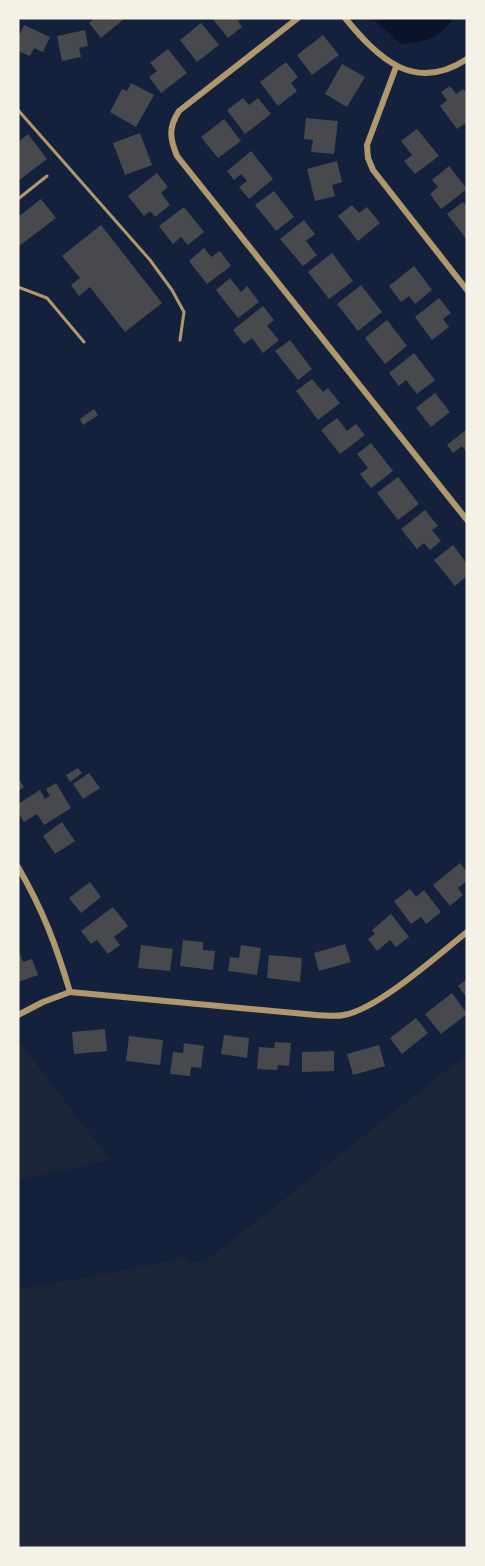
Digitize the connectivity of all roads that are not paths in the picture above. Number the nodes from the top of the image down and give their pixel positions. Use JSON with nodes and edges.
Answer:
{"nodes":[{"id":1,"x":297,"y":18,"type":"edge"},
{"id":2,"x":345,"y":18,"type":"edge"},
{"id":3,"x":467,"y":59,"type":"edge"},
{"id":4,"x":396,"y":67,"type":"junction"},
{"id":5,"x":18,"y":110,"type":"edge"},
{"id":6,"x":47,"y":176,"type":"dead end"},
{"id":7,"x":18,"y":199,"type":"edge"},
{"id":8,"x":18,"y":287,"type":"edge"},
{"id":9,"x":467,"y":290,"type":"edge"},
{"id":10,"x":180,"y":340,"type":"dead end"},
{"id":11,"x":84,"y":342,"type":"dead end"},
{"id":12,"x":467,"y":520,"type":"edge"},
{"id":13,"x":18,"y":867,"type":"edge"},
{"id":14,"x":467,"y":932,"type":"edge"},
{"id":15,"x":70,"y":992,"type":"junction"},
{"id":16,"x":18,"y":1015,"type":"edge"}],
"edges":[{"from":1,"to":12,"type":"street"},
{"from":2,"to":4,"type":"street"},
{"from":3,"to":4,"type":"street"},
{"from":4,"to":9,"type":"street"},
{"from":5,"to":10,"type":"lane"},
{"from":6,"to":7,"type":"lane"},
{"from":8,"to":11,"type":"lane"},
{"from":13,"to":15,"type":"street"},
{"from":14,"to":15,"type":"street"},
{"from":15,"to":16,"type":"street"}]}
